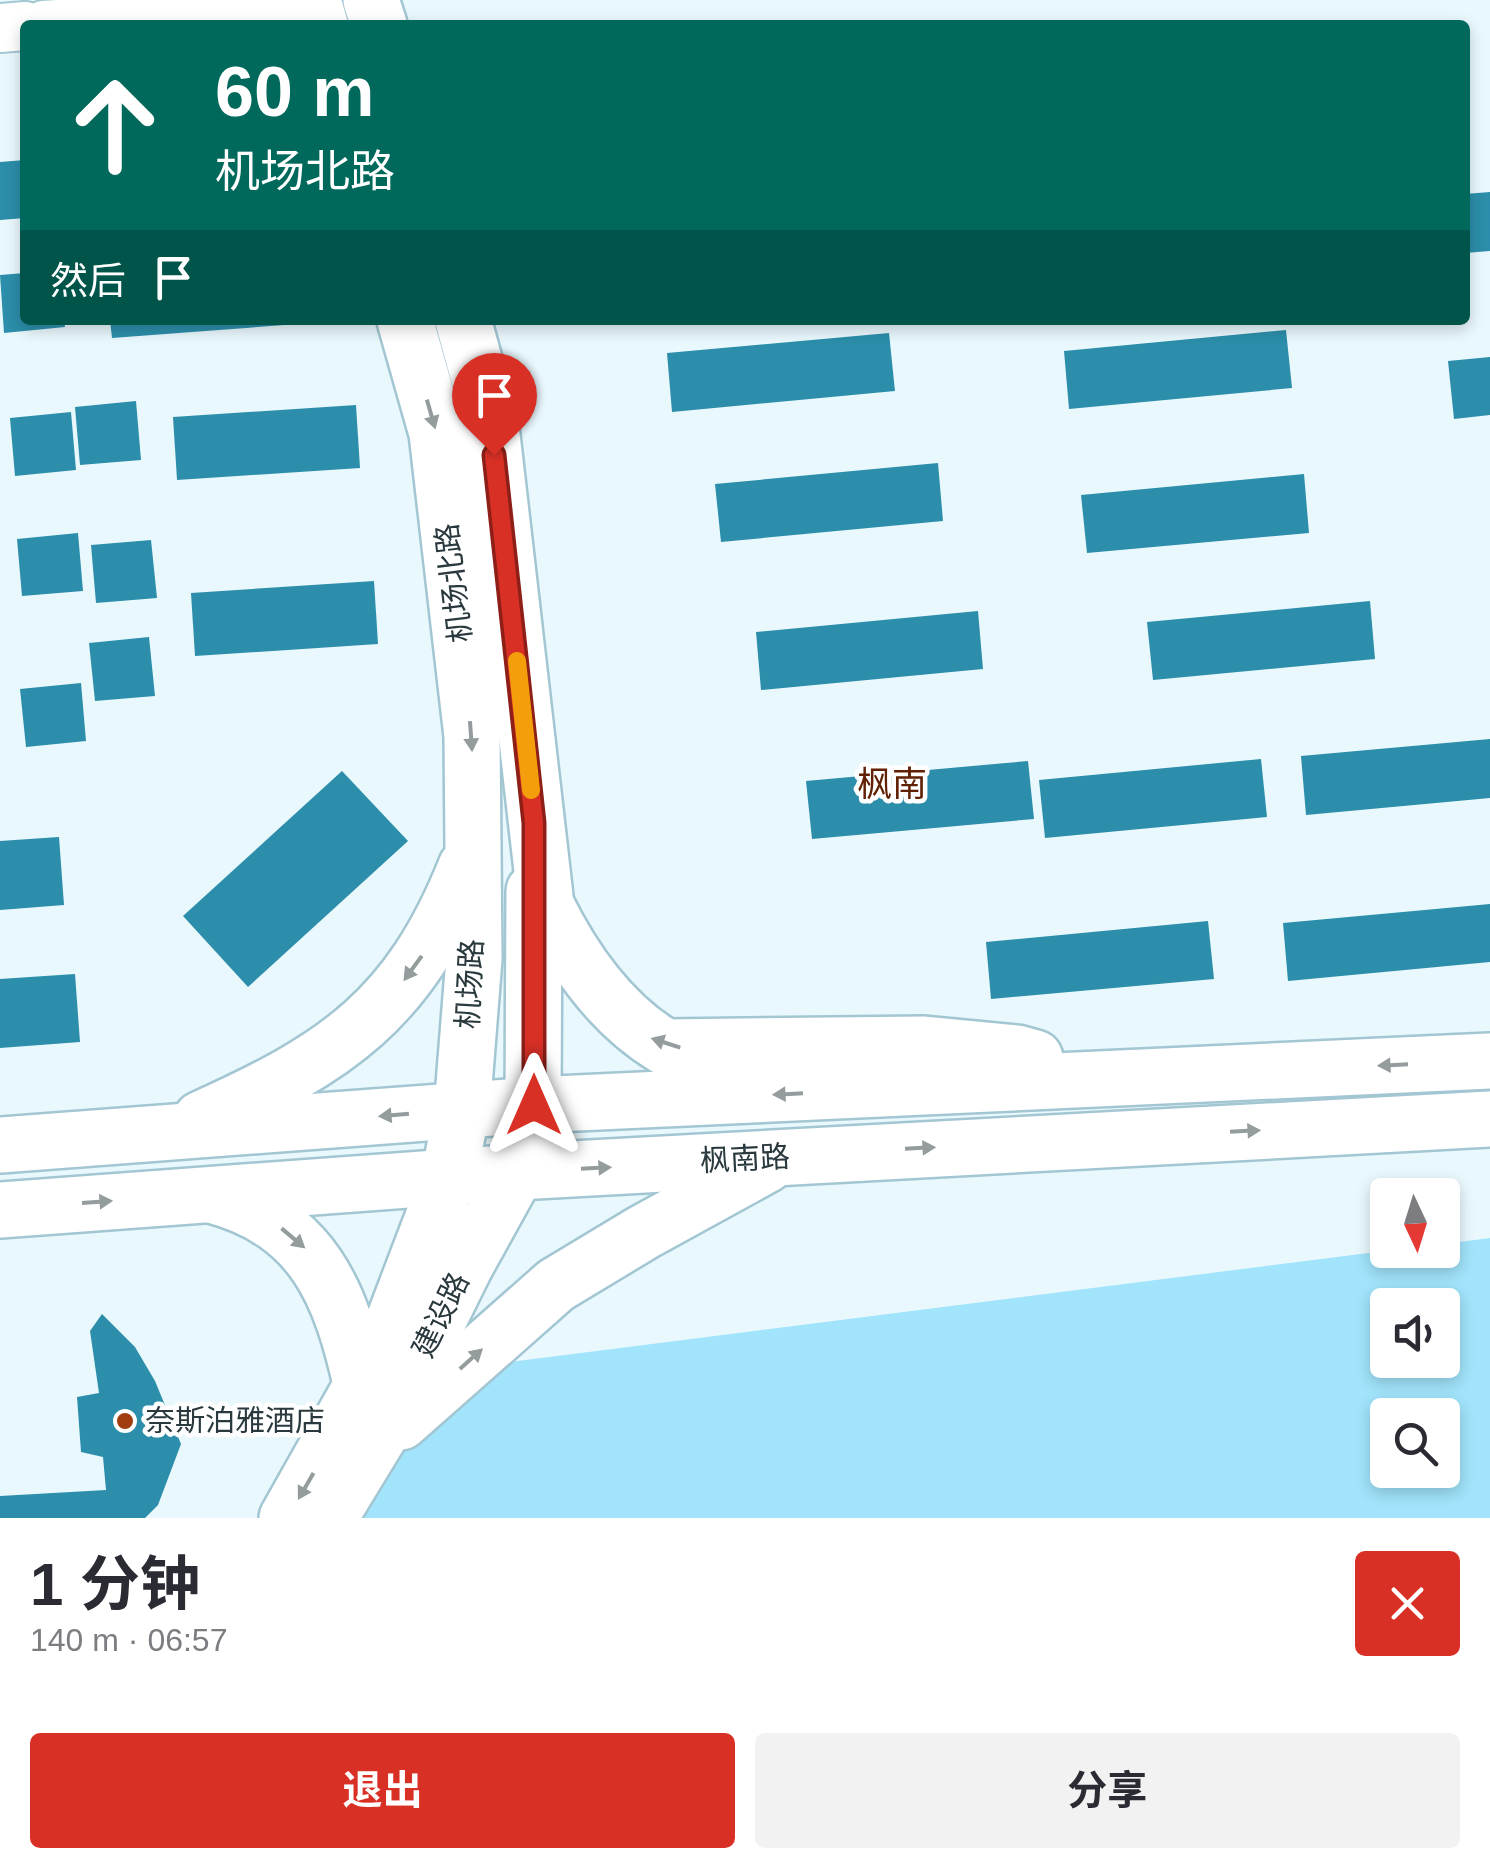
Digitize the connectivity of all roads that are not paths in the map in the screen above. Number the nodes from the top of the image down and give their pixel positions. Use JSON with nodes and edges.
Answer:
{"nodes":[{"id":1,"x":316,"y":10,"type":"edge"},
{"id":2,"x":135,"y":20,"type":"edge"},
{"id":3,"x":405,"y":325,"type":"edge"},
{"id":4,"x":463,"y":325,"type":"edge"},
{"id":5,"x":534,"y":823,"type":"junction"},
{"id":6,"x":473,"y":850,"type":"junction"},
{"id":7,"x":1490,"y":1061,"type":"edge"},
{"id":8,"x":1108,"y":1080,"type":"junction"},
{"id":9,"x":534,"y":1105,"type":"junction"},
{"id":10,"x":462,"y":1110,"type":"junction"},
{"id":11,"x":1490,"y":1119,"type":"edge"},
{"id":12,"x":170,"y":1133,"type":"junction"},
{"id":13,"x":0,"y":1145,"type":"edge"},
{"id":14,"x":783,"y":1157,"type":"junction"},
{"id":15,"x":517,"y":1172,"type":"junction"},
{"id":16,"x":449,"y":1176,"type":"junction"},
{"id":17,"x":208,"y":1194,"type":"junction"},
{"id":18,"x":0,"y":1210,"type":"edge"},
{"id":19,"x":362,"y":1388,"type":"junction"},
{"id":20,"x":372,"y":1447,"type":"junction"},
{"id":21,"x":288,"y":1518,"type":"edge"},
{"id":22,"x":329,"y":1518,"type":"edge"}],
"edges":[{"from":1,"to":2,"type":"street"},
{"from":3,"to":6,"type":"main road","name":"机场北路","one_way":true},
{"from":4,"to":5,"type":"main road","name":"机场北路"},
{"from":8,"to":5,"type":"main road","one_way":true},
{"from":5,"to":9,"type":"main road","name":"机场路"},
{"from":6,"to":10,"type":"main road","name":"机场路"},
{"from":6,"to":12,"type":"main road","one_way":true},
{"from":7,"to":8,"type":"main road","one_way":true},
{"from":8,"to":9,"type":"main road","one_way":true},
{"from":9,"to":10,"type":"main road"},
{"from":9,"to":15,"type":"main road","name":"建设路"},
{"from":10,"to":12,"type":"main road","one_way":true},
{"from":10,"to":16,"type":"main road","name":"机场路"},
{"from":14,"to":11,"type":"main road","name":"枫南路","one_way":true},
{"from":12,"to":13,"type":"main road"},
{"from":15,"to":14,"type":"main road","name":"枫南路","one_way":true},
{"from":20,"to":14,"type":"main road","one_way":true},
{"from":15,"to":16,"type":"main road","name":"枫南路"},
{"from":15,"to":20,"type":"main road","name":"建设路"},
{"from":16,"to":17,"type":"main road","name":"枫南路"},
{"from":16,"to":19,"type":"main road","name":"建设路"},
{"from":18,"to":17,"type":"main road","name":"枫南路","one_way":true},
{"from":17,"to":19,"type":"main road","one_way":true},
{"from":19,"to":21,"type":"main road","name":"建设路","one_way":true},
{"from":20,"to":22,"type":"main road","name":"建设路"}]}
